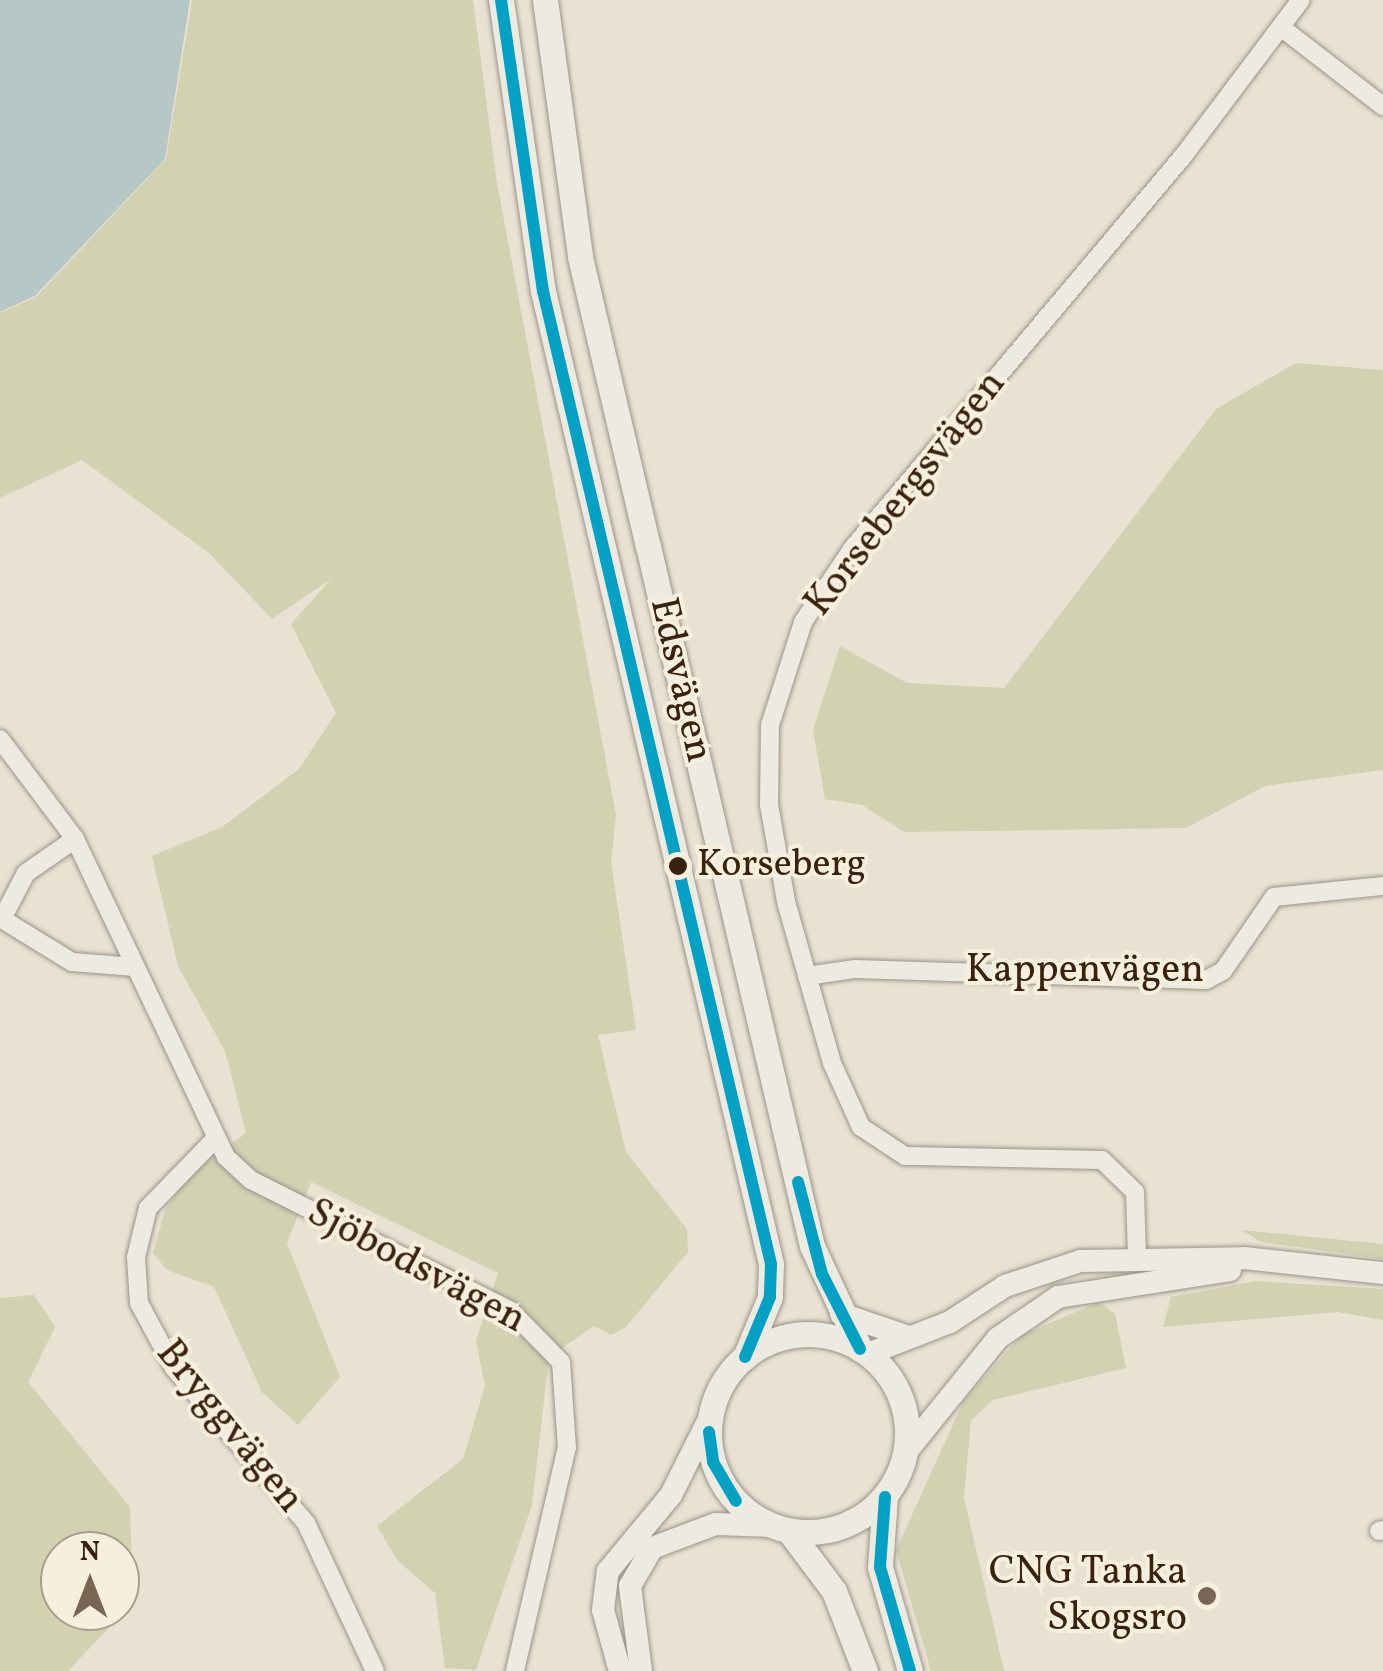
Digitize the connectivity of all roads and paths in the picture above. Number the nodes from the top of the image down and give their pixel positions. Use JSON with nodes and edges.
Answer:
{"nodes":[{"id":1,"x":501,"y":0,"type":"edge"},
{"id":2,"x":545,"y":0,"type":"edge"},
{"id":3,"x":1300,"y":0,"type":"edge"},
{"id":4,"x":1282,"y":28,"type":"junction"},
{"id":5,"x":1383,"y":106,"type":"edge"},
{"id":6,"x":0,"y":738,"type":"edge"},
{"id":7,"x":75,"y":839,"type":"junction"},
{"id":8,"x":1383,"y":886,"type":"edge"},
{"id":9,"x":1,"y":919,"type":"edge"},
{"id":10,"x":135,"y":967,"type":"junction"},
{"id":11,"x":807,"y":976,"type":"junction"},
{"id":12,"x":214,"y":1140,"type":"junction"},
{"id":13,"x":1137,"y":1256,"type":"junction"},
{"id":14,"x":1318,"y":1264,"type":"junction"},
{"id":15,"x":1383,"y":1272,"type":"edge"},
{"id":16,"x":839,"y":1312,"type":"junction"},
{"id":17,"x":917,"y":1337,"type":"junction"},
{"id":18,"x":864,"y":1351,"type":"junction"},
{"id":19,"x":744,"y":1357,"type":"junction"},
{"id":20,"x":710,"y":1417,"type":"junction"},
{"id":21,"x":906,"y":1452,"type":"junction"},
{"id":22,"x":885,"y":1497,"type":"junction"},
{"id":23,"x":781,"y":1528,"type":"junction"},
{"id":24,"x":376,"y":1671,"type":"edge"},
{"id":25,"x":514,"y":1671,"type":"edge"},
{"id":26,"x":620,"y":1671,"type":"edge"},
{"id":27,"x":642,"y":1671,"type":"edge"},
{"id":28,"x":865,"y":1671,"type":"edge"},
{"id":29,"x":910,"y":1671,"type":"edge"}],
"edges":[{"from":1,"to":19,"type":"main road","name":"Edsvägen"},
{"from":2,"to":16,"type":"main road","name":"Edsvägen"},
{"from":3,"to":4,"type":"street","name":"Korsebergsvägen"},
{"from":4,"to":5,"type":"street"},
{"from":4,"to":11,"type":"street","name":"Korsebergsvägen"},
{"from":6,"to":7,"type":"street","name":"Sjöbodsvägen"},
{"from":7,"to":9,"type":"street"},
{"from":7,"to":10,"type":"street","name":"Sjöbodsvägen"},
{"from":8,"to":11,"type":"street","name":"Kappenvägen"},
{"from":9,"to":10,"type":"street"},
{"from":10,"to":12,"type":"street","name":"Sjöbodsvägen"},
{"from":11,"to":13,"type":"street","name":"Korsebergsvägen"},
{"from":12,"to":24,"type":"street","name":"Bryggvägen"},
{"from":12,"to":25,"type":"street","name":"Sjöbodsvägen"},
{"from":13,"to":14,"type":"street"},
{"from":13,"to":17,"type":"street"},
{"from":14,"to":15,"type":"street"},
{"from":14,"to":21,"type":"street"},
{"from":16,"to":17,"type":"street"},
{"from":16,"to":18,"type":"main road","name":"Edsvägen"},
{"from":17,"to":18,"type":"street"},
{"from":18,"to":19,"type":"main road"},
{"from":18,"to":21,"type":"main road"},
{"from":19,"to":20,"type":"main road"},
{"from":20,"to":23,"type":"main road"},
{"from":20,"to":26,"type":"street"},
{"from":21,"to":22,"type":"main road"},
{"from":22,"to":23,"type":"main road"},
{"from":22,"to":29,"type":"main road"},
{"from":23,"to":27,"type":"street"},
{"from":23,"to":28,"type":"main road"}]}
